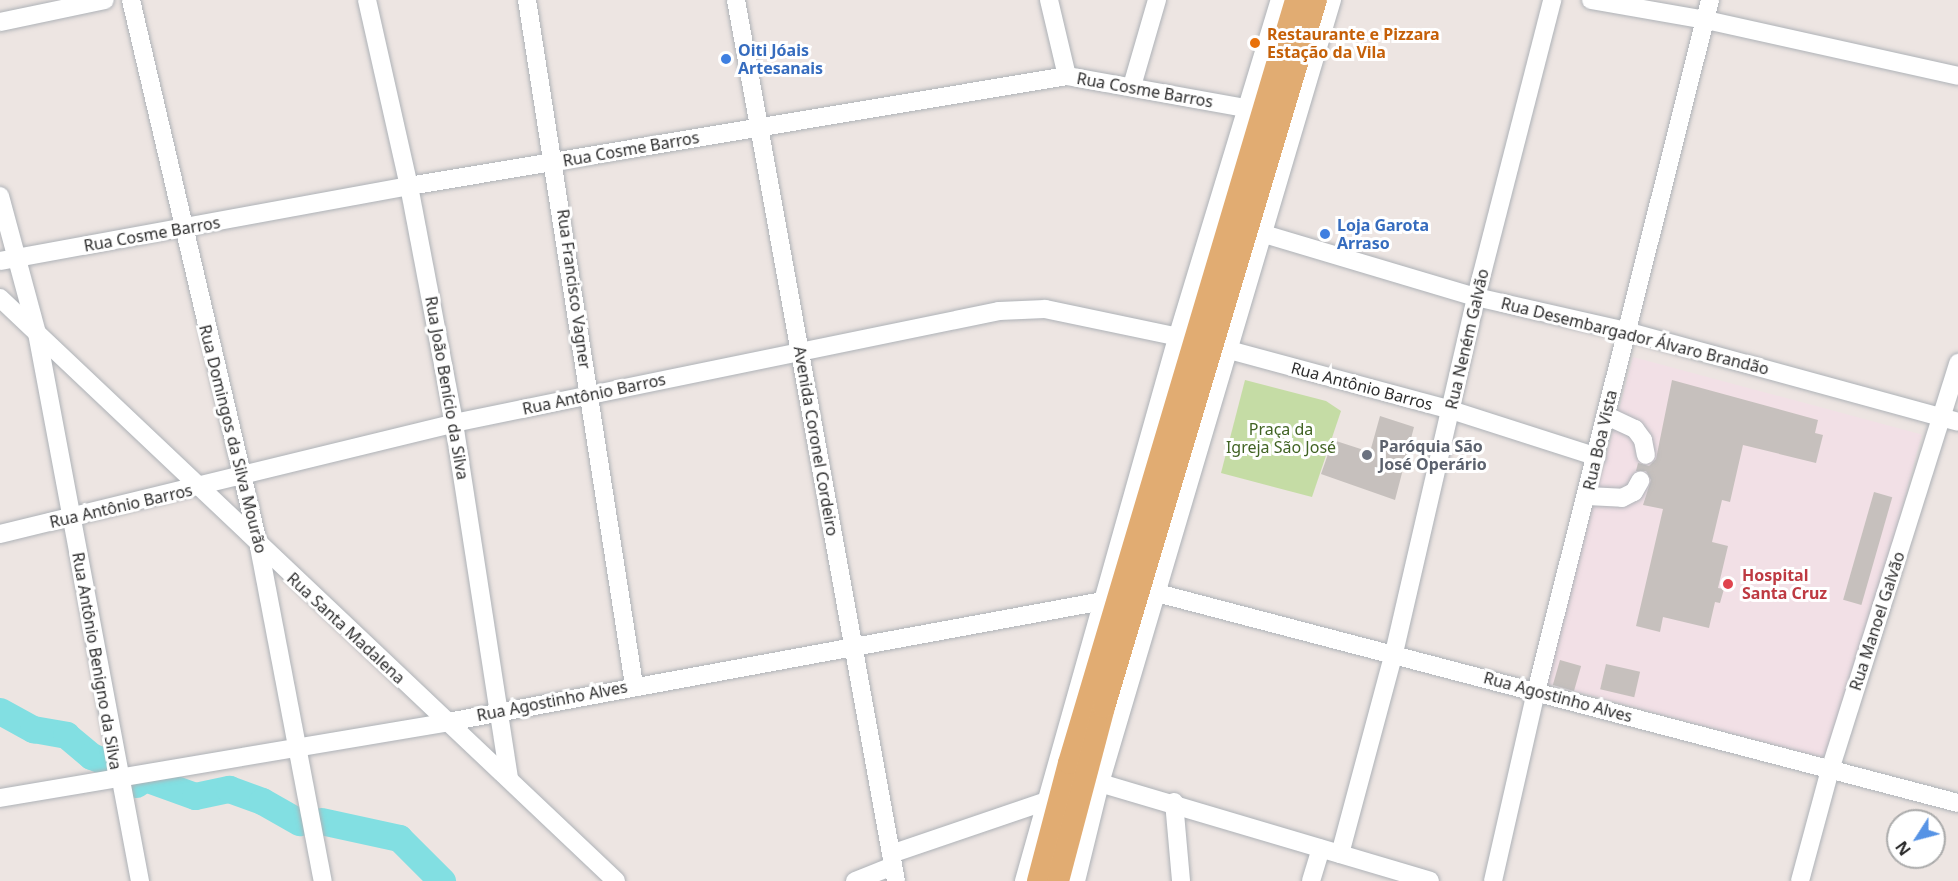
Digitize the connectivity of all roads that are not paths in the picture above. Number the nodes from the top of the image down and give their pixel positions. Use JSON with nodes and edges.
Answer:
{"nodes":[{"id":1,"x":105,"y":0,"type":"edge"},
{"id":2,"x":131,"y":0,"type":"edge"},
{"id":3,"x":367,"y":0,"type":"edge"},
{"id":4,"x":527,"y":0,"type":"edge"},
{"id":5,"x":736,"y":0,"type":"edge"},
{"id":6,"x":1049,"y":0,"type":"edge"},
{"id":7,"x":1158,"y":0,"type":"edge"},
{"id":8,"x":1280,"y":0,"type":"edge"},
{"id":9,"x":1296,"y":0,"type":"edge"},
{"id":10,"x":1316,"y":0,"type":"edge"},
{"id":11,"x":1332,"y":0,"type":"edge"},
{"id":12,"x":1552,"y":0,"type":"edge"},
{"id":13,"x":1591,"y":0,"type":"edge"},
{"id":14,"x":1710,"y":0,"type":"edge"},
{"id":15,"x":1706,"y":20,"type":"junction"},
{"id":16,"x":0,"y":22,"type":"edge"},
{"id":17,"x":1067,"y":76,"type":"junction"},
{"id":18,"x":1958,"y":76,"type":"edge"},
{"id":19,"x":1132,"y":86,"type":"junction"},
{"id":20,"x":1254,"y":110,"type":"junction"},
{"id":21,"x":759,"y":126,"type":"junction"},
{"id":22,"x":555,"y":163,"type":"junction"},
{"id":23,"x":409,"y":186,"type":"junction"},
{"id":24,"x":0,"y":196,"type":"edge"},
{"id":25,"x":1243,"y":211,"type":"junction"},
{"id":26,"x":182,"y":229,"type":"junction"},
{"id":27,"x":8,"y":260,"type":"edge"},
{"id":28,"x":1476,"y":297,"type":"junction"},
{"id":29,"x":0,"y":298,"type":"edge"},
{"id":30,"x":1626,"y":331,"type":"junction"},
{"id":31,"x":37,"y":333,"type":"junction"},
{"id":32,"x":1185,"y":339,"type":"junction"},
{"id":33,"x":1229,"y":350,"type":"junction"},
{"id":34,"x":801,"y":352,"type":"junction"},
{"id":35,"x":1958,"y":363,"type":"edge"},
{"id":36,"x":589,"y":394,"type":"junction"},
{"id":37,"x":1451,"y":410,"type":"junction"},
{"id":38,"x":1606,"y":416,"type":"junction"},
{"id":39,"x":1950,"y":419,"type":"edge"},
{"id":40,"x":454,"y":423,"type":"junction"},
{"id":41,"x":1646,"y":455,"type":"dead end"},
{"id":42,"x":1597,"y":457,"type":"junction"},
{"id":43,"x":240,"y":474,"type":"junction"},
{"id":44,"x":1640,"y":481,"type":"dead end"},
{"id":45,"x":200,"y":487,"type":"junction"},
{"id":46,"x":1587,"y":496,"type":"junction"},
{"id":47,"x":71,"y":518,"type":"junction"},
{"id":48,"x":0,"y":534,"type":"edge"},
{"id":49,"x":259,"y":546,"type":"junction"},
{"id":50,"x":1143,"y":547,"type":"junction"},
{"id":51,"x":1157,"y":593,"type":"junction"},
{"id":52,"x":1103,"y":601,"type":"junction"},
{"id":53,"x":852,"y":645,"type":"junction"},
{"id":54,"x":1394,"y":653,"type":"junction"},
{"id":55,"x":634,"y":685,"type":"junction"},
{"id":56,"x":1536,"y":692,"type":"junction"},
{"id":57,"x":501,"y":710,"type":"junction"},
{"id":58,"x":448,"y":722,"type":"junction"},
{"id":59,"x":298,"y":747,"type":"junction"},
{"id":60,"x":1830,"y":770,"type":"junction"},
{"id":61,"x":118,"y":779,"type":"junction"},
{"id":62,"x":509,"y":779,"type":"junction"},
{"id":63,"x":1100,"y":783,"type":"junction"},
{"id":64,"x":0,"y":798,"type":"edge"},
{"id":65,"x":1044,"y":802,"type":"junction"},
{"id":66,"x":1174,"y":802,"type":"junction"},
{"id":67,"x":1958,"y":802,"type":"edge"},
{"id":68,"x":1321,"y":848,"type":"junction"},
{"id":69,"x":1340,"y":854,"type":"junction"},
{"id":70,"x":893,"y":867,"type":"edge"},
{"id":71,"x":140,"y":881,"type":"edge"},
{"id":72,"x":323,"y":881,"type":"edge"},
{"id":73,"x":616,"y":881,"type":"edge"},
{"id":74,"x":855,"y":881,"type":"edge"},
{"id":75,"x":1024,"y":881,"type":"edge"},
{"id":76,"x":1038,"y":881,"type":"edge"},
{"id":77,"x":1058,"y":881,"type":"edge"},
{"id":78,"x":1076,"y":881,"type":"edge"},
{"id":79,"x":1181,"y":881,"type":"edge"},
{"id":80,"x":1311,"y":881,"type":"edge"},
{"id":81,"x":1430,"y":881,"type":"edge"},
{"id":82,"x":1493,"y":881,"type":"edge"},
{"id":83,"x":1800,"y":881,"type":"edge"}],
"edges":[{"from":1,"to":16,"type":"street"},
{"from":2,"to":26,"type":"street","name":"Rua Domingos da Silva Mourão"},
{"from":3,"to":23,"type":"street","name":"Rua João Benício da Silva"},
{"from":4,"to":22,"type":"street","name":"Rua Francisco Vagner"},
{"from":5,"to":21,"type":"street","name":"Avenida Coronel Cordeiro"},
{"from":6,"to":17,"type":"street"},
{"from":7,"to":19,"type":"street"},
{"from":8,"to":20,"type":"street"},
{"from":9,"to":20,"type":"main road"},
{"from":10,"to":25,"type":"main road"},
{"from":11,"to":25,"type":"street"},
{"from":12,"to":28,"type":"street","name":"Rua Neném Galvão"},
{"from":13,"to":15,"type":"street"},
{"from":14,"to":15,"type":"street","name":"Rua Boa Vista"},
{"from":15,"to":18,"type":"street"},
{"from":15,"to":30,"type":"street","name":"Rua Boa Vista"},
{"from":17,"to":19,"type":"street","name":"Rua Cosme Barros"},
{"from":17,"to":21,"type":"street","name":"Rua Cosme Barros"},
{"from":19,"to":20,"type":"street","name":"Rua Cosme Barros"},
{"from":20,"to":25,"type":"main road"},
{"from":21,"to":22,"type":"street","name":"Rua Cosme Barros"},
{"from":21,"to":34,"type":"street","name":"Avenida Coronel Cordeiro"},
{"from":22,"to":23,"type":"street","name":"Rua Cosme Barros"},
{"from":22,"to":36,"type":"street","name":"Rua Francisco Vagner"},
{"from":23,"to":26,"type":"street","name":"Rua Cosme Barros"},
{"from":23,"to":40,"type":"street","name":"Rua João Benício da Silva"},
{"from":24,"to":27,"type":"street","name":"Rua Antônio Benigno da Silva"},
{"from":25,"to":28,"type":"street","name":"Rua Desembargador Álvaro Brandão"},
{"from":25,"to":32,"type":"main road"},
{"from":25,"to":33,"type":"street"},
{"from":25,"to":50,"type":"main road"},
{"from":26,"to":27,"type":"street","name":"Rua Cosme Barros"},
{"from":26,"to":43,"type":"street","name":"Rua Domingos da Silva Mourão"},
{"from":27,"to":31,"type":"street","name":"Rua Antônio Benigno da Silva"},
{"from":28,"to":30,"type":"street","name":"Rua Desembargador Álvaro Brandão"},
{"from":28,"to":37,"type":"street","name":"Rua Neném Galvão"},
{"from":29,"to":31,"type":"street","name":"Rua Santa Madalena"},
{"from":30,"to":38,"type":"street","name":"Rua Boa Vista"},
{"from":30,"to":39,"type":"street","name":"Rua Desembargador Álvaro Brandão"},
{"from":31,"to":45,"type":"street","name":"Rua Santa Madalena"},
{"from":31,"to":47,"type":"street","name":"Rua Antônio Benigno da Silva"},
{"from":32,"to":34,"type":"street","name":"Rua Antônio Barros"},
{"from":32,"to":50,"type":"main road"},
{"from":32,"to":52,"type":"street"},
{"from":33,"to":37,"type":"street","name":"Rua Antônio Barros"},
{"from":33,"to":51,"type":"street"},
{"from":34,"to":36,"type":"street","name":"Rua Antônio Barros"},
{"from":34,"to":53,"type":"street","name":"Avenida Coronel Cordeiro"},
{"from":35,"to":39,"type":"street","name":"Rua Manoel Galvão"},
{"from":36,"to":40,"type":"street","name":"Rua Antônio Barros"},
{"from":36,"to":55,"type":"street","name":"Rua Francisco Vagner"},
{"from":37,"to":42,"type":"street","name":"Rua Antônio Barros"},
{"from":37,"to":54,"type":"street","name":"Rua Neném Galvão"},
{"from":38,"to":41,"type":"street"},
{"from":38,"to":42,"type":"street","name":"Rua Boa Vista"},
{"from":39,"to":60,"type":"street","name":"Rua Manoel Galvão"},
{"from":40,"to":43,"type":"street","name":"Rua Antônio Barros"},
{"from":40,"to":57,"type":"street","name":"Rua João Benício da Silva"},
{"from":42,"to":46,"type":"street","name":"Rua Boa Vista"},
{"from":43,"to":45,"type":"street","name":"Rua Antônio Barros"},
{"from":43,"to":49,"type":"street","name":"Rua Domingos da Silva Mourão"},
{"from":44,"to":46,"type":"street"},
{"from":45,"to":47,"type":"street","name":"Rua Antônio Barros"},
{"from":45,"to":49,"type":"street","name":"Rua Santa Madalena"},
{"from":46,"to":56,"type":"street","name":"Rua Boa Vista"},
{"from":47,"to":48,"type":"street","name":"Rua Antônio Barros"},
{"from":47,"to":61,"type":"street","name":"Rua Antônio Benigno da Silva"},
{"from":49,"to":58,"type":"street","name":"Rua Santa Madalena"},
{"from":49,"to":59,"type":"street","name":"Rua Domingos da Silva Mourão"},
{"from":50,"to":76,"type":"main road"},
{"from":50,"to":77,"type":"main road"},
{"from":51,"to":54,"type":"street","name":"Rua Agostinho Alves"},
{"from":51,"to":63,"type":"street"},
{"from":52,"to":53,"type":"street","name":"Rua Agostinho Alves"},
{"from":52,"to":65,"type":"street"},
{"from":53,"to":55,"type":"street","name":"Rua Agostinho Alves"},
{"from":53,"to":70,"type":"street","name":"Avenida Coronel Cordeiro"},
{"from":54,"to":56,"type":"street","name":"Rua Agostinho Alves"},
{"from":54,"to":69,"type":"street","name":"Rua Neném Galvão"},
{"from":55,"to":57,"type":"street","name":"Rua Agostinho Alves"},
{"from":56,"to":60,"type":"street","name":"Rua Agostinho Alves"},
{"from":56,"to":82,"type":"street","name":"Rua Boa Vista"},
{"from":57,"to":58,"type":"street","name":"Rua Agostinho Alves"},
{"from":57,"to":62,"type":"street","name":"Rua João Benício da Silva"},
{"from":58,"to":59,"type":"street","name":"Rua Agostinho Alves"},
{"from":58,"to":62,"type":"street","name":"Rua Santa Madalena"},
{"from":59,"to":61,"type":"street","name":"Rua Agostinho Alves"},
{"from":59,"to":72,"type":"street","name":"Rua Domingos da Silva Mourão"},
{"from":60,"to":67,"type":"street","name":"Rua Agostinho Alves"},
{"from":60,"to":83,"type":"street","name":"Rua Manoel Galvão"},
{"from":61,"to":64,"type":"street","name":"Rua Agostinho Alves"},
{"from":61,"to":71,"type":"street","name":"Rua Antônio Benigno da Silva"},
{"from":62,"to":73,"type":"street","name":"Rua Santa Madalena"},
{"from":63,"to":66,"type":"street"},
{"from":63,"to":78,"type":"street"},
{"from":65,"to":70,"type":"street"},
{"from":65,"to":75,"type":"street"},
{"from":66,"to":68,"type":"street"},
{"from":66,"to":79,"type":"street"},
{"from":68,"to":69,"type":"street"},
{"from":68,"to":80,"type":"street"},
{"from":69,"to":81,"type":"street"},
{"from":70,"to":74,"type":"street"}]}
